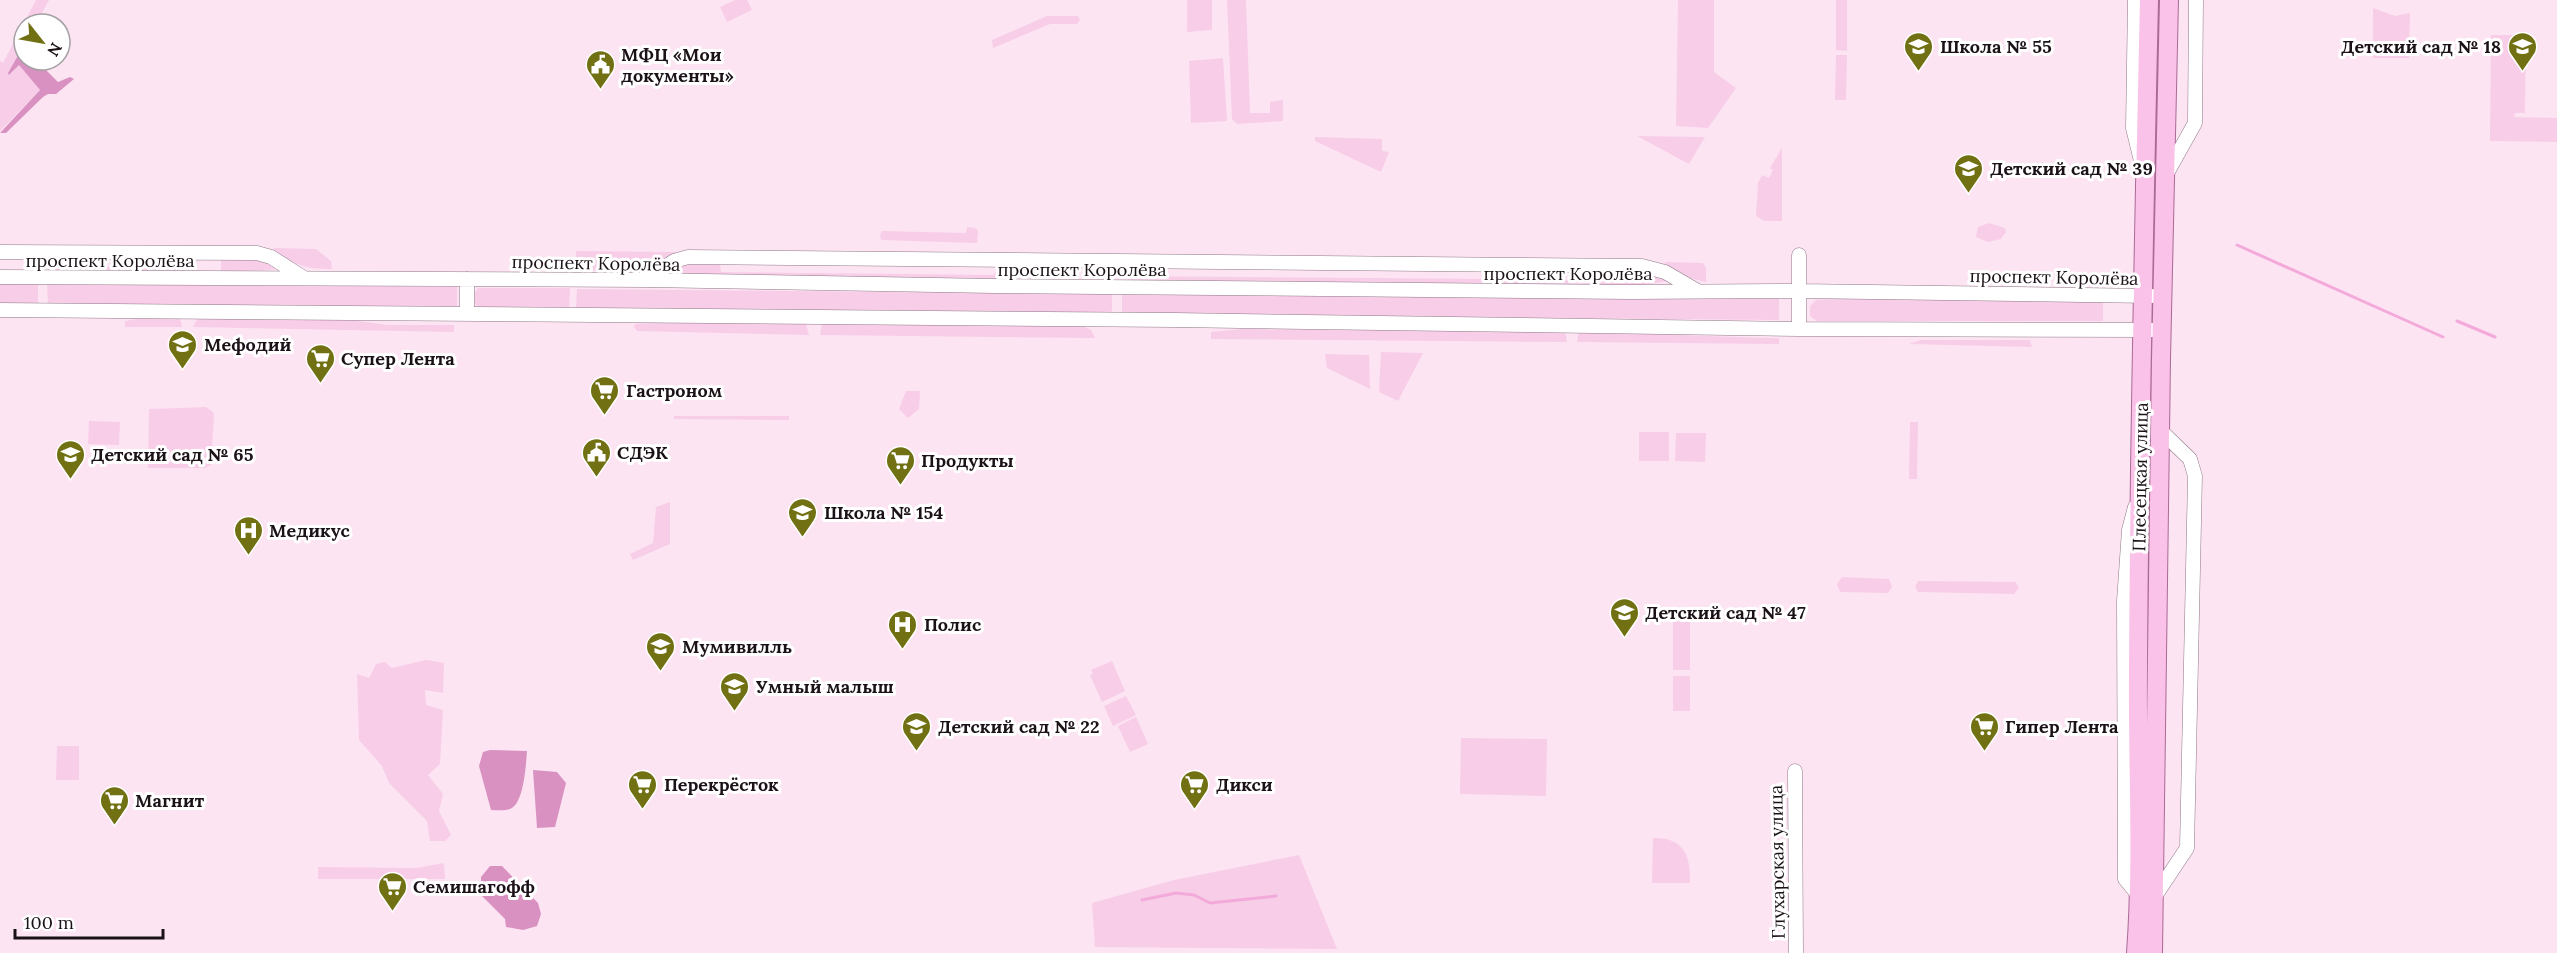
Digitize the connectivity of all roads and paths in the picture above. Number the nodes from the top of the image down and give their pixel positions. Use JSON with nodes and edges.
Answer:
{"nodes":[{"id":1,"x":2134,"y":0,"type":"edge"},
{"id":2,"x":2149,"y":0,"type":"edge"},
{"id":3,"x":2169,"y":0,"type":"edge"},
{"id":4,"x":2196,"y":0,"type":"edge"},
{"id":5,"x":2145,"y":173,"type":"junction"},
{"id":6,"x":2166,"y":175,"type":"junction"},
{"id":7,"x":0,"y":252,"type":"edge"},
{"id":8,"x":1799,"y":255,"type":"dead end"},
{"id":9,"x":0,"y":277,"type":"edge"},
{"id":10,"x":304,"y":278,"type":"junction"},
{"id":11,"x":467,"y":279,"type":"junction"},
{"id":12,"x":646,"y":280,"type":"junction"},
{"id":13,"x":1698,"y":291,"type":"junction"},
{"id":14,"x":1798,"y":291,"type":"junction"},
{"id":15,"x":2142,"y":296,"type":"junction"},
{"id":16,"x":2163,"y":297,"type":"junction"},
{"id":17,"x":0,"y":310,"type":"edge"},
{"id":18,"x":467,"y":314,"type":"junction"},
{"id":19,"x":1799,"y":329,"type":"junction"},
{"id":20,"x":2141,"y":330,"type":"junction"},
{"id":21,"x":2162,"y":331,"type":"junction"},
{"id":22,"x":2161,"y":431,"type":"junction"},
{"id":23,"x":1795,"y":771,"type":"dead end"},
{"id":24,"x":2147,"y":898,"type":"junction"},
{"id":25,"x":1796,"y":953,"type":"edge"},
{"id":26,"x":2136,"y":953,"type":"edge"},
{"id":27,"x":2152,"y":953,"type":"edge"}],
"edges":[{"from":1,"to":5,"type":"street"},
{"from":2,"to":5,"type":"main road","name":"Плесецкая улица"},
{"from":3,"to":6,"type":"main road","name":"Плесецкая улица"},
{"from":4,"to":6,"type":"street"},
{"from":5,"to":15,"type":"main road","name":"Плесецкая улица"},
{"from":6,"to":16,"type":"main road","name":"Плесецкая улица"},
{"from":7,"to":10,"type":"street"},
{"from":8,"to":14,"type":"street"},
{"from":9,"to":10,"type":"street","name":"проспект Королёва"},
{"from":10,"to":11,"type":"street","name":"проспект Королёва"},
{"from":11,"to":12,"type":"street","name":"проспект Королёва"},
{"from":11,"to":18,"type":"street"},
{"from":12,"to":13,"type":"street","name":"проспект Королёва"},
{"from":12,"to":13,"type":"street"},
{"from":13,"to":14,"type":"street","name":"проспект Королёва"},
{"from":14,"to":15,"type":"street","name":"проспект Королёва"},
{"from":14,"to":19,"type":"street"},
{"from":15,"to":16,"type":"street","name":"проспект Королёва"},
{"from":15,"to":20,"type":"main road","name":"Плесецкая улица"},
{"from":16,"to":21,"type":"main road","name":"Плесецкая улица"},
{"from":17,"to":18,"type":"street"},
{"from":18,"to":19,"type":"street"},
{"from":19,"to":20,"type":"street"},
{"from":20,"to":21,"type":"street"},
{"from":20,"to":24,"type":"main road","name":"Плесецкая улица"},
{"from":21,"to":22,"type":"main road","name":"Плесецкая улица"},
{"from":22,"to":24,"type":"main road","name":"Плесецкая улица"},
{"from":22,"to":24,"type":"street"},
{"from":23,"to":25,"type":"street","name":"Глухарская улица"},
{"from":24,"to":26,"type":"main road","name":"Плесецкая улица"},
{"from":24,"to":27,"type":"main road","name":"Плесецкая улица"}]}
